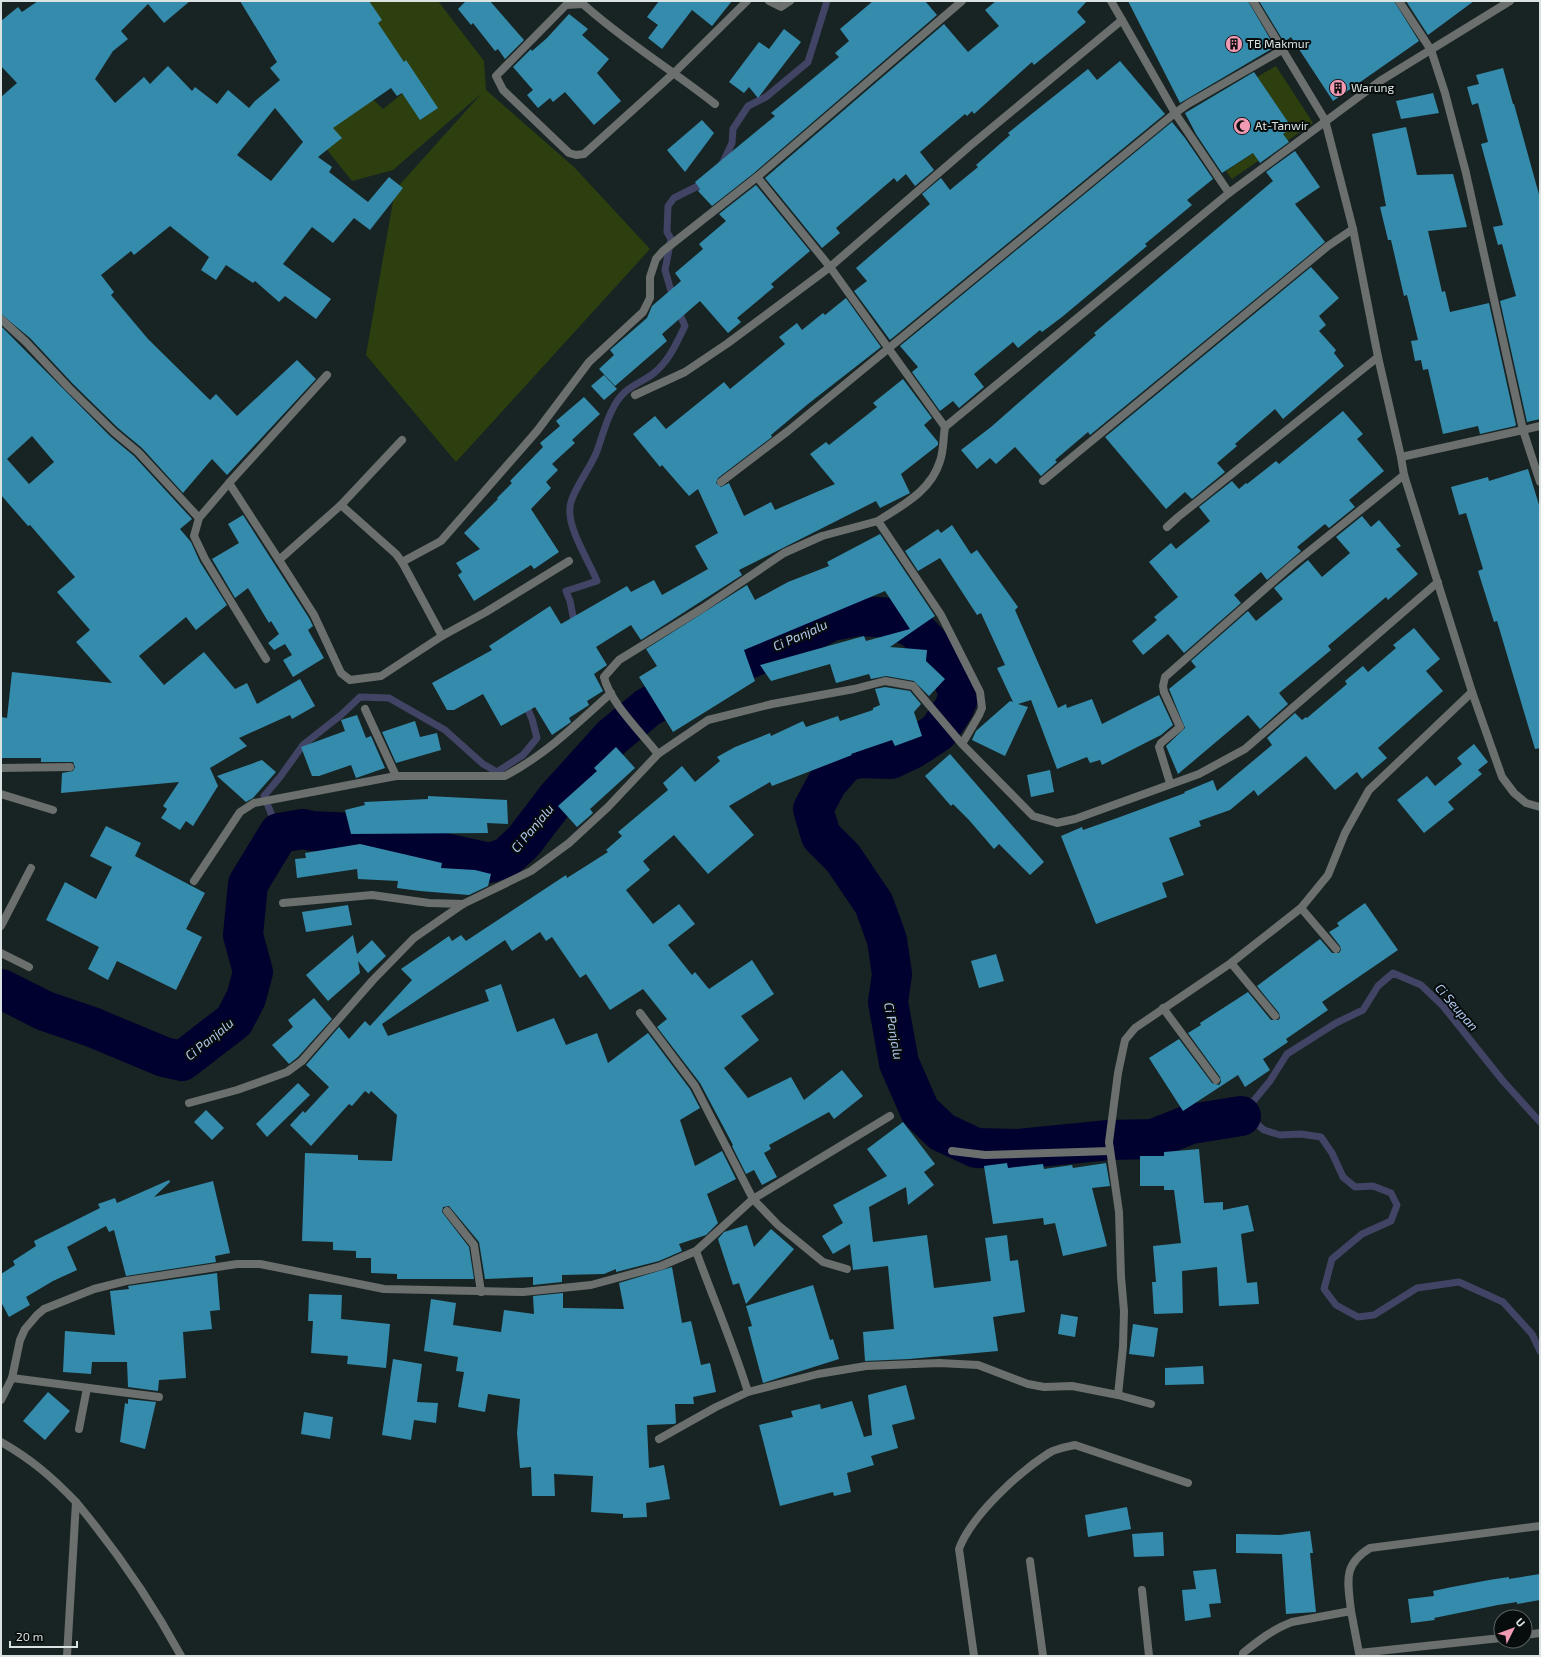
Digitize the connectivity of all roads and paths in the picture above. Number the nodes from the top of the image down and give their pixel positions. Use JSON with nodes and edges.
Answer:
{"nodes":[{"id":1,"x":747,"y":1,"type":"edge"},
{"id":2,"x":769,"y":1,"type":"edge"},
{"id":3,"x":790,"y":1,"type":"edge"},
{"id":4,"x":962,"y":1,"type":"edge"},
{"id":5,"x":1111,"y":1,"type":"edge"},
{"id":6,"x":1253,"y":1,"type":"edge"},
{"id":7,"x":1399,"y":1,"type":"edge"},
{"id":8,"x":1510,"y":1,"type":"edge"},
{"id":9,"x":1122,"y":20,"type":"junction"},
{"id":10,"x":1282,"y":50,"type":"junction"},
{"id":11,"x":1431,"y":50,"type":"junction"},
{"id":12,"x":675,"y":72,"type":"junction"},
{"id":13,"x":715,"y":104,"type":"dead end"},
{"id":14,"x":1175,"y":113,"type":"junction"},
{"id":15,"x":1325,"y":120,"type":"junction"},
{"id":16,"x":757,"y":177,"type":"junction"},
{"id":17,"x":1229,"y":193,"type":"junction"},
{"id":18,"x":1354,"y":229,"type":"junction"},
{"id":19,"x":830,"y":267,"type":"junction"},
{"id":20,"x":1,"y":319,"type":"edge"},
{"id":21,"x":890,"y":348,"type":"junction"},
{"id":22,"x":1378,"y":357,"type":"junction"},
{"id":23,"x":327,"y":375,"type":"dead end"},
{"id":24,"x":635,"y":395,"type":"dead end"},
{"id":25,"x":1540,"y":426,"type":"edge"},
{"id":26,"x":945,"y":427,"type":"junction"},
{"id":27,"x":1523,"y":430,"type":"junction"},
{"id":28,"x":402,"y":440,"type":"dead end"},
{"id":29,"x":1401,"y":457,"type":"junction"},
{"id":30,"x":1404,"y":475,"type":"junction"},
{"id":31,"x":721,"y":482,"type":"dead end"},
{"id":32,"x":1043,"y":482,"type":"dead end"},
{"id":33,"x":1540,"y":482,"type":"edge"},
{"id":34,"x":229,"y":483,"type":"junction"},
{"id":35,"x":341,"y":505,"type":"junction"},
{"id":36,"x":199,"y":518,"type":"junction"},
{"id":37,"x":878,"y":522,"type":"junction"},
{"id":38,"x":1167,"y":527,"type":"dead end"},
{"id":39,"x":279,"y":560,"type":"junction"},
{"id":40,"x":569,"y":561,"type":"dead end"},
{"id":41,"x":402,"y":562,"type":"junction"},
{"id":42,"x":1438,"y":582,"type":"junction"},
{"id":43,"x":442,"y":636,"type":"junction"},
{"id":44,"x":266,"y":659,"type":"dead end"},
{"id":45,"x":1472,"y":692,"type":"junction"},
{"id":46,"x":611,"y":693,"type":"junction"},
{"id":47,"x":365,"y":709,"type":"dead end"},
{"id":48,"x":960,"y":742,"type":"junction"},
{"id":49,"x":658,"y":754,"type":"junction"},
{"id":50,"x":70,"y":767,"type":"dead end"},
{"id":51,"x":1,"y":768,"type":"edge"},
{"id":52,"x":396,"y":776,"type":"junction"},
{"id":53,"x":1170,"y":783,"type":"junction"},
{"id":54,"x":1,"y":794,"type":"edge"},
{"id":55,"x":1540,"y":807,"type":"edge"},
{"id":56,"x":53,"y":810,"type":"dead end"},
{"id":57,"x":31,"y":868,"type":"dead end"},
{"id":58,"x":194,"y":881,"type":"dead end"},
{"id":59,"x":283,"y":903,"type":"dead end"},
{"id":60,"x":463,"y":904,"type":"junction"},
{"id":61,"x":1301,"y":908,"type":"junction"},
{"id":62,"x":1,"y":926,"type":"edge"},
{"id":63,"x":1336,"y":949,"type":"dead end"},
{"id":64,"x":1,"y":953,"type":"edge"},
{"id":65,"x":1231,"y":963,"type":"junction"},
{"id":66,"x":29,"y":967,"type":"dead end"},
{"id":67,"x":1163,"y":1008,"type":"junction"},
{"id":68,"x":640,"y":1013,"type":"dead end"},
{"id":69,"x":1275,"y":1016,"type":"dead end"},
{"id":70,"x":1216,"y":1080,"type":"dead end"},
{"id":71,"x":189,"y":1103,"type":"dead end"},
{"id":72,"x":890,"y":1116,"type":"dead end"},
{"id":73,"x":1110,"y":1146,"type":"junction"},
{"id":74,"x":952,"y":1152,"type":"dead end"},
{"id":75,"x":753,"y":1199,"type":"junction"},
{"id":76,"x":447,"y":1211,"type":"dead end"},
{"id":77,"x":696,"y":1251,"type":"junction"},
{"id":78,"x":847,"y":1269,"type":"dead end"},
{"id":79,"x":481,"y":1292,"type":"junction"},
{"id":80,"x":12,"y":1378,"type":"junction"},
{"id":81,"x":87,"y":1388,"type":"junction"},
{"id":82,"x":748,"y":1392,"type":"junction"},
{"id":83,"x":1118,"y":1395,"type":"junction"},
{"id":84,"x":158,"y":1397,"type":"dead end"},
{"id":85,"x":1,"y":1400,"type":"edge"},
{"id":86,"x":1151,"y":1404,"type":"dead end"},
{"id":87,"x":79,"y":1429,"type":"dead end"},
{"id":88,"x":658,"y":1439,"type":"dead end"},
{"id":89,"x":1,"y":1442,"type":"edge"},
{"id":90,"x":1188,"y":1483,"type":"dead end"},
{"id":91,"x":76,"y":1502,"type":"junction"},
{"id":92,"x":1540,"y":1526,"type":"edge"},
{"id":93,"x":1030,"y":1561,"type":"dead end"},
{"id":94,"x":1142,"y":1590,"type":"dead end"},
{"id":95,"x":1351,"y":1611,"type":"junction"},
{"id":96,"x":1493,"y":1639,"type":"edge"},
{"id":97,"x":1242,"y":1655,"type":"edge"},
{"id":98,"x":1359,"y":1655,"type":"edge"},
{"id":99,"x":67,"y":1656,"type":"edge"},
{"id":100,"x":181,"y":1656,"type":"edge"},
{"id":101,"x":974,"y":1656,"type":"edge"},
{"id":102,"x":1043,"y":1656,"type":"edge"},
{"id":103,"x":1149,"y":1656,"type":"edge"}],
"edges":[{"from":1,"to":12,"type":"street"},
{"from":2,"to":3,"type":"street"},
{"from":4,"to":16,"type":"street"},
{"from":5,"to":9,"type":"street"},
{"from":6,"to":10,"type":"street"},
{"from":7,"to":11,"type":"street"},
{"from":8,"to":11,"type":"street"},
{"from":9,"to":14,"type":"street"},
{"from":9,"to":19,"type":"street"},
{"from":10,"to":14,"type":"street"},
{"from":10,"to":15,"type":"street"},
{"from":11,"to":15,"type":"street"},
{"from":11,"to":27,"type":"street"},
{"from":12,"to":12,"type":"street"},
{"from":12,"to":13,"type":"street"},
{"from":14,"to":17,"type":"street"},
{"from":14,"to":21,"type":"street"},
{"from":15,"to":17,"type":"street"},
{"from":15,"to":18,"type":"street"},
{"from":16,"to":19,"type":"street"},
{"from":16,"to":41,"type":"street"},
{"from":17,"to":26,"type":"street"},
{"from":18,"to":22,"type":"street"},
{"from":18,"to":32,"type":"street"},
{"from":19,"to":21,"type":"street"},
{"from":19,"to":24,"type":"street"},
{"from":20,"to":36,"type":"street"},
{"from":21,"to":26,"type":"street"},
{"from":21,"to":31,"type":"street"},
{"from":22,"to":29,"type":"street"},
{"from":22,"to":38,"type":"street"},
{"from":23,"to":34,"type":"street"},
{"from":25,"to":27,"type":"street"},
{"from":26,"to":37,"type":"street"},
{"from":27,"to":29,"type":"street"},
{"from":27,"to":33,"type":"street"},
{"from":28,"to":35,"type":"street"},
{"from":29,"to":30,"type":"street"},
{"from":30,"to":42,"type":"street"},
{"from":30,"to":53,"type":"street"},
{"from":34,"to":36,"type":"street"},
{"from":34,"to":39,"type":"street"},
{"from":35,"to":39,"type":"street"},
{"from":35,"to":41,"type":"street"},
{"from":36,"to":44,"type":"street"},
{"from":37,"to":46,"type":"street"},
{"from":37,"to":48,"type":"street"},
{"from":39,"to":43,"type":"street"},
{"from":40,"to":43,"type":"street"},
{"from":41,"to":43,"type":"street"},
{"from":42,"to":45,"type":"street"},
{"from":42,"to":53,"type":"street"},
{"from":45,"to":55,"type":"street"},
{"from":45,"to":61,"type":"street"},
{"from":46,"to":49,"type":"street"},
{"from":46,"to":52,"type":"street"},
{"from":47,"to":52,"type":"street"},
{"from":48,"to":49,"type":"street"},
{"from":48,"to":53,"type":"street"},
{"from":49,"to":60,"type":"street"},
{"from":50,"to":51,"type":"street"},
{"from":52,"to":58,"type":"street"},
{"from":54,"to":56,"type":"street"},
{"from":57,"to":62,"type":"street"},
{"from":59,"to":60,"type":"street"},
{"from":60,"to":71,"type":"street"},
{"from":61,"to":63,"type":"street"},
{"from":61,"to":65,"type":"street"},
{"from":64,"to":66,"type":"street"},
{"from":65,"to":67,"type":"street"},
{"from":65,"to":69,"type":"street"},
{"from":67,"to":70,"type":"street"},
{"from":67,"to":73,"type":"street"},
{"from":68,"to":75,"type":"street"},
{"from":72,"to":75,"type":"street"},
{"from":73,"to":74,"type":"street"},
{"from":73,"to":83,"type":"street"},
{"from":75,"to":77,"type":"street"},
{"from":75,"to":78,"type":"street"},
{"from":76,"to":79,"type":"street"},
{"from":77,"to":79,"type":"street"},
{"from":77,"to":82,"type":"street"},
{"from":79,"to":80,"type":"street"},
{"from":80,"to":81,"type":"street"},
{"from":80,"to":85,"type":"street"},
{"from":81,"to":84,"type":"street"},
{"from":81,"to":87,"type":"street"},
{"from":82,"to":83,"type":"street"},
{"from":82,"to":88,"type":"street"},
{"from":83,"to":86,"type":"street"},
{"from":89,"to":91,"type":"street"},
{"from":90,"to":101,"type":"street"},
{"from":91,"to":99,"type":"street"},
{"from":91,"to":100,"type":"street"},
{"from":92,"to":95,"type":"street"},
{"from":93,"to":102,"type":"street"},
{"from":94,"to":103,"type":"street"},
{"from":95,"to":97,"type":"street"},
{"from":95,"to":98,"type":"street"},
{"from":96,"to":98,"type":"street"}]}
